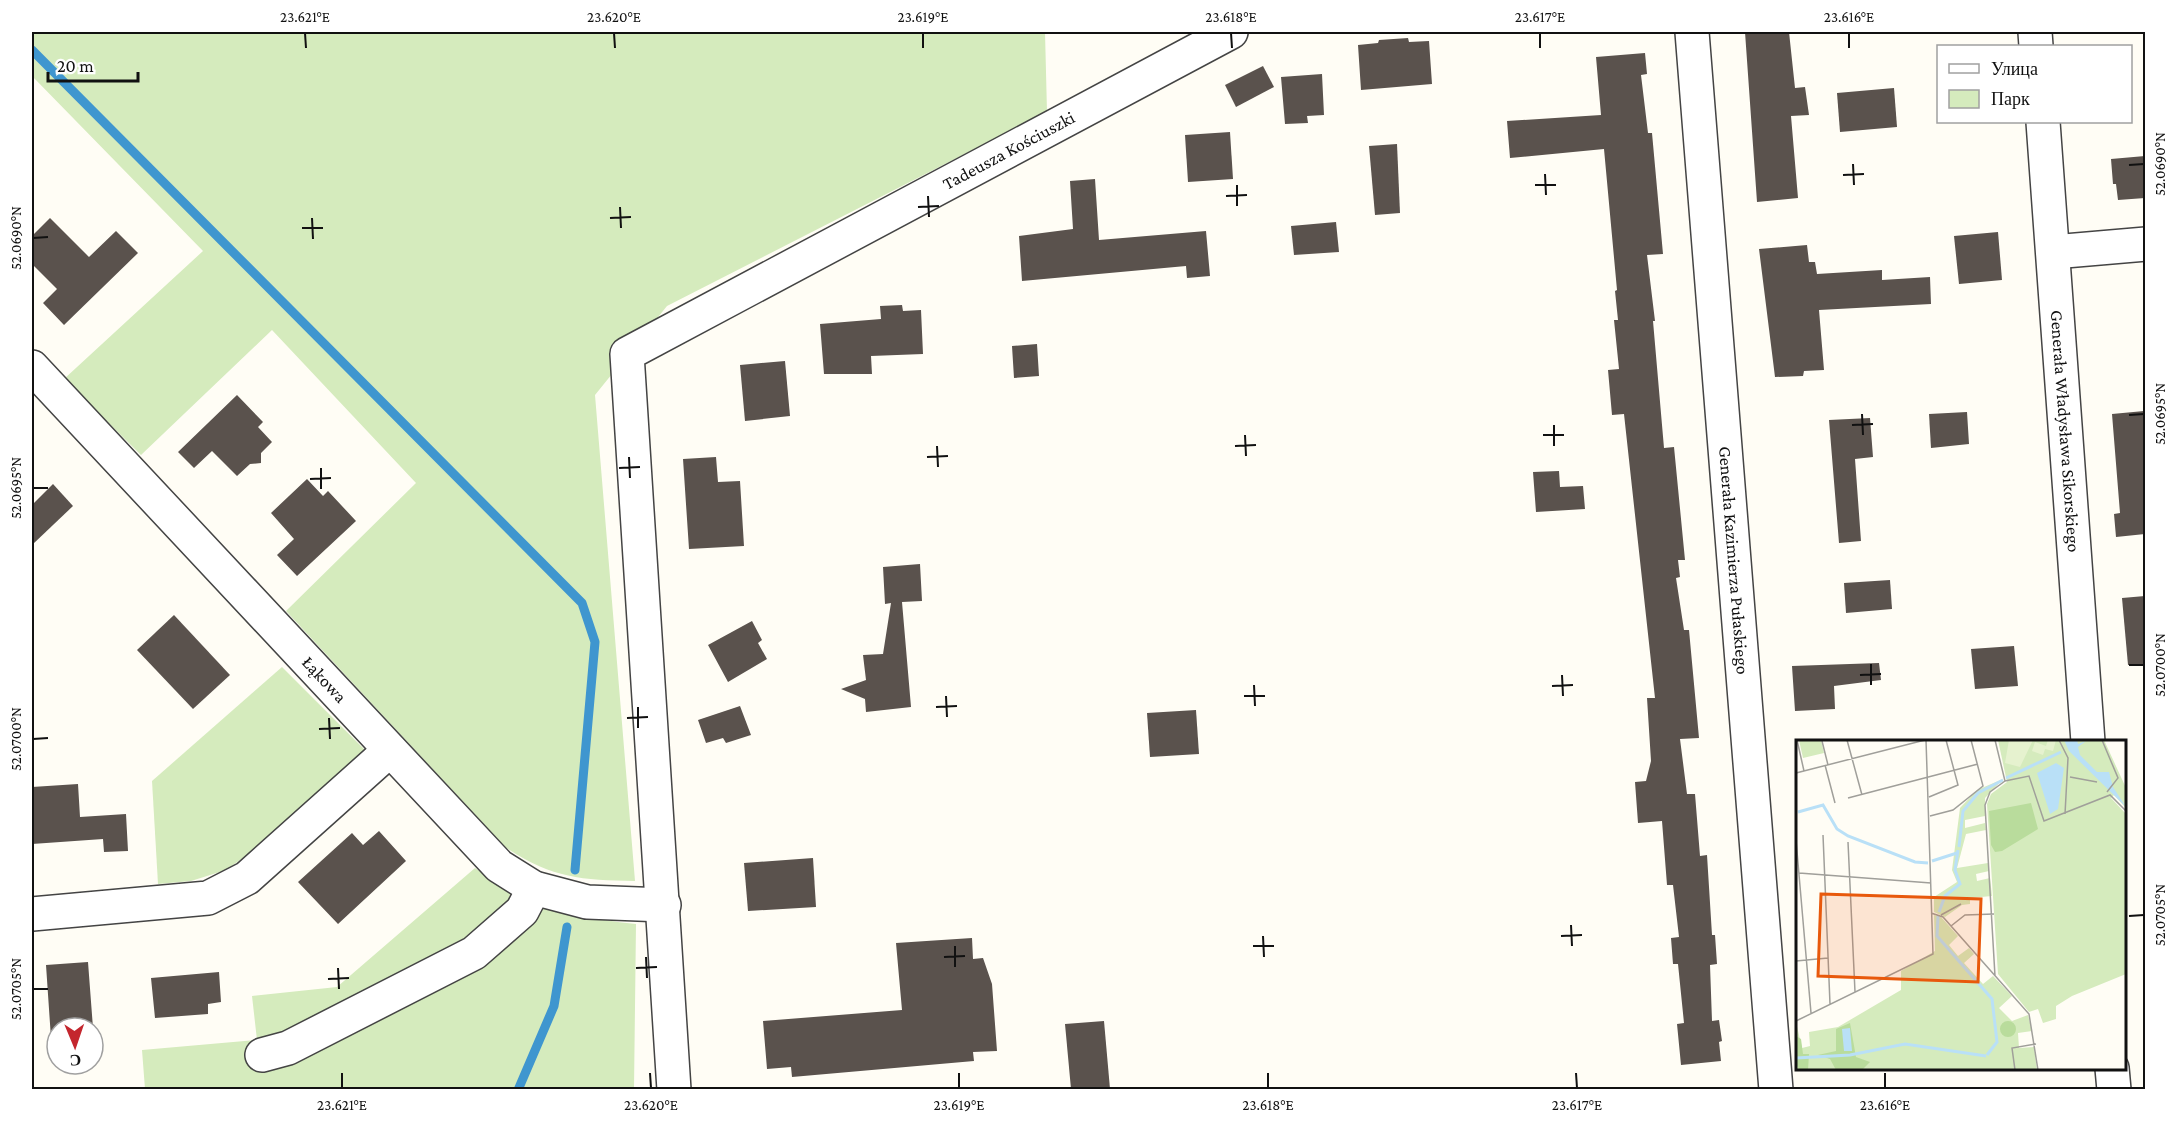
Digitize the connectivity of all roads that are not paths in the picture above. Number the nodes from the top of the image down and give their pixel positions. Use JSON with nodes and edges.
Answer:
{"nodes":[{"id":1,"x":1232,"y":32,"type":"edge"},
{"id":2,"x":1692,"y":32,"type":"edge"},
{"id":3,"x":2043,"y":123,"type":"edge"},
{"id":4,"x":2145,"y":244,"type":"edge"},
{"id":5,"x":2053,"y":252,"type":"junction"},
{"id":6,"x":32,"y":367,"type":"edge"},
{"id":7,"x":2088,"y":740,"type":"edge"},
{"id":8,"x":390,"y":750,"type":"junction"},
{"id":9,"x":534,"y":888,"type":"junction"},
{"id":10,"x":664,"y":905,"type":"junction"},
{"id":11,"x":32,"y":914,"type":"edge"},
{"id":12,"x":262,"y":1055,"type":"dead end"},
{"id":13,"x":2112,"y":1070,"type":"edge"},
{"id":14,"x":674,"y":1089,"type":"edge"},
{"id":15,"x":1776,"y":1089,"type":"edge"},
{"id":16,"x":2114,"y":1089,"type":"edge"}],
"edges":[{"from":1,"to":10,"type":"street","name":"Tadeusza Kościuszki"},
{"from":2,"to":15,"type":"street","name":"Generała Kazimierza Pułaskiego"},
{"from":3,"to":5,"type":"street","name":"Generała Władysława Sikorskiego"},
{"from":4,"to":5,"type":"street"},
{"from":5,"to":7,"type":"street","name":"Generała Władysława Sikorskiego"},
{"from":6,"to":8,"type":"street","name":"Łąkowa"},
{"from":8,"to":9,"type":"street","name":"Łąkowa"},
{"from":8,"to":11,"type":"street"},
{"from":9,"to":10,"type":"street","name":"Łąkowa"},
{"from":9,"to":12,"type":"street"},
{"from":10,"to":14,"type":"street"},
{"from":13,"to":16,"type":"street"}]}
